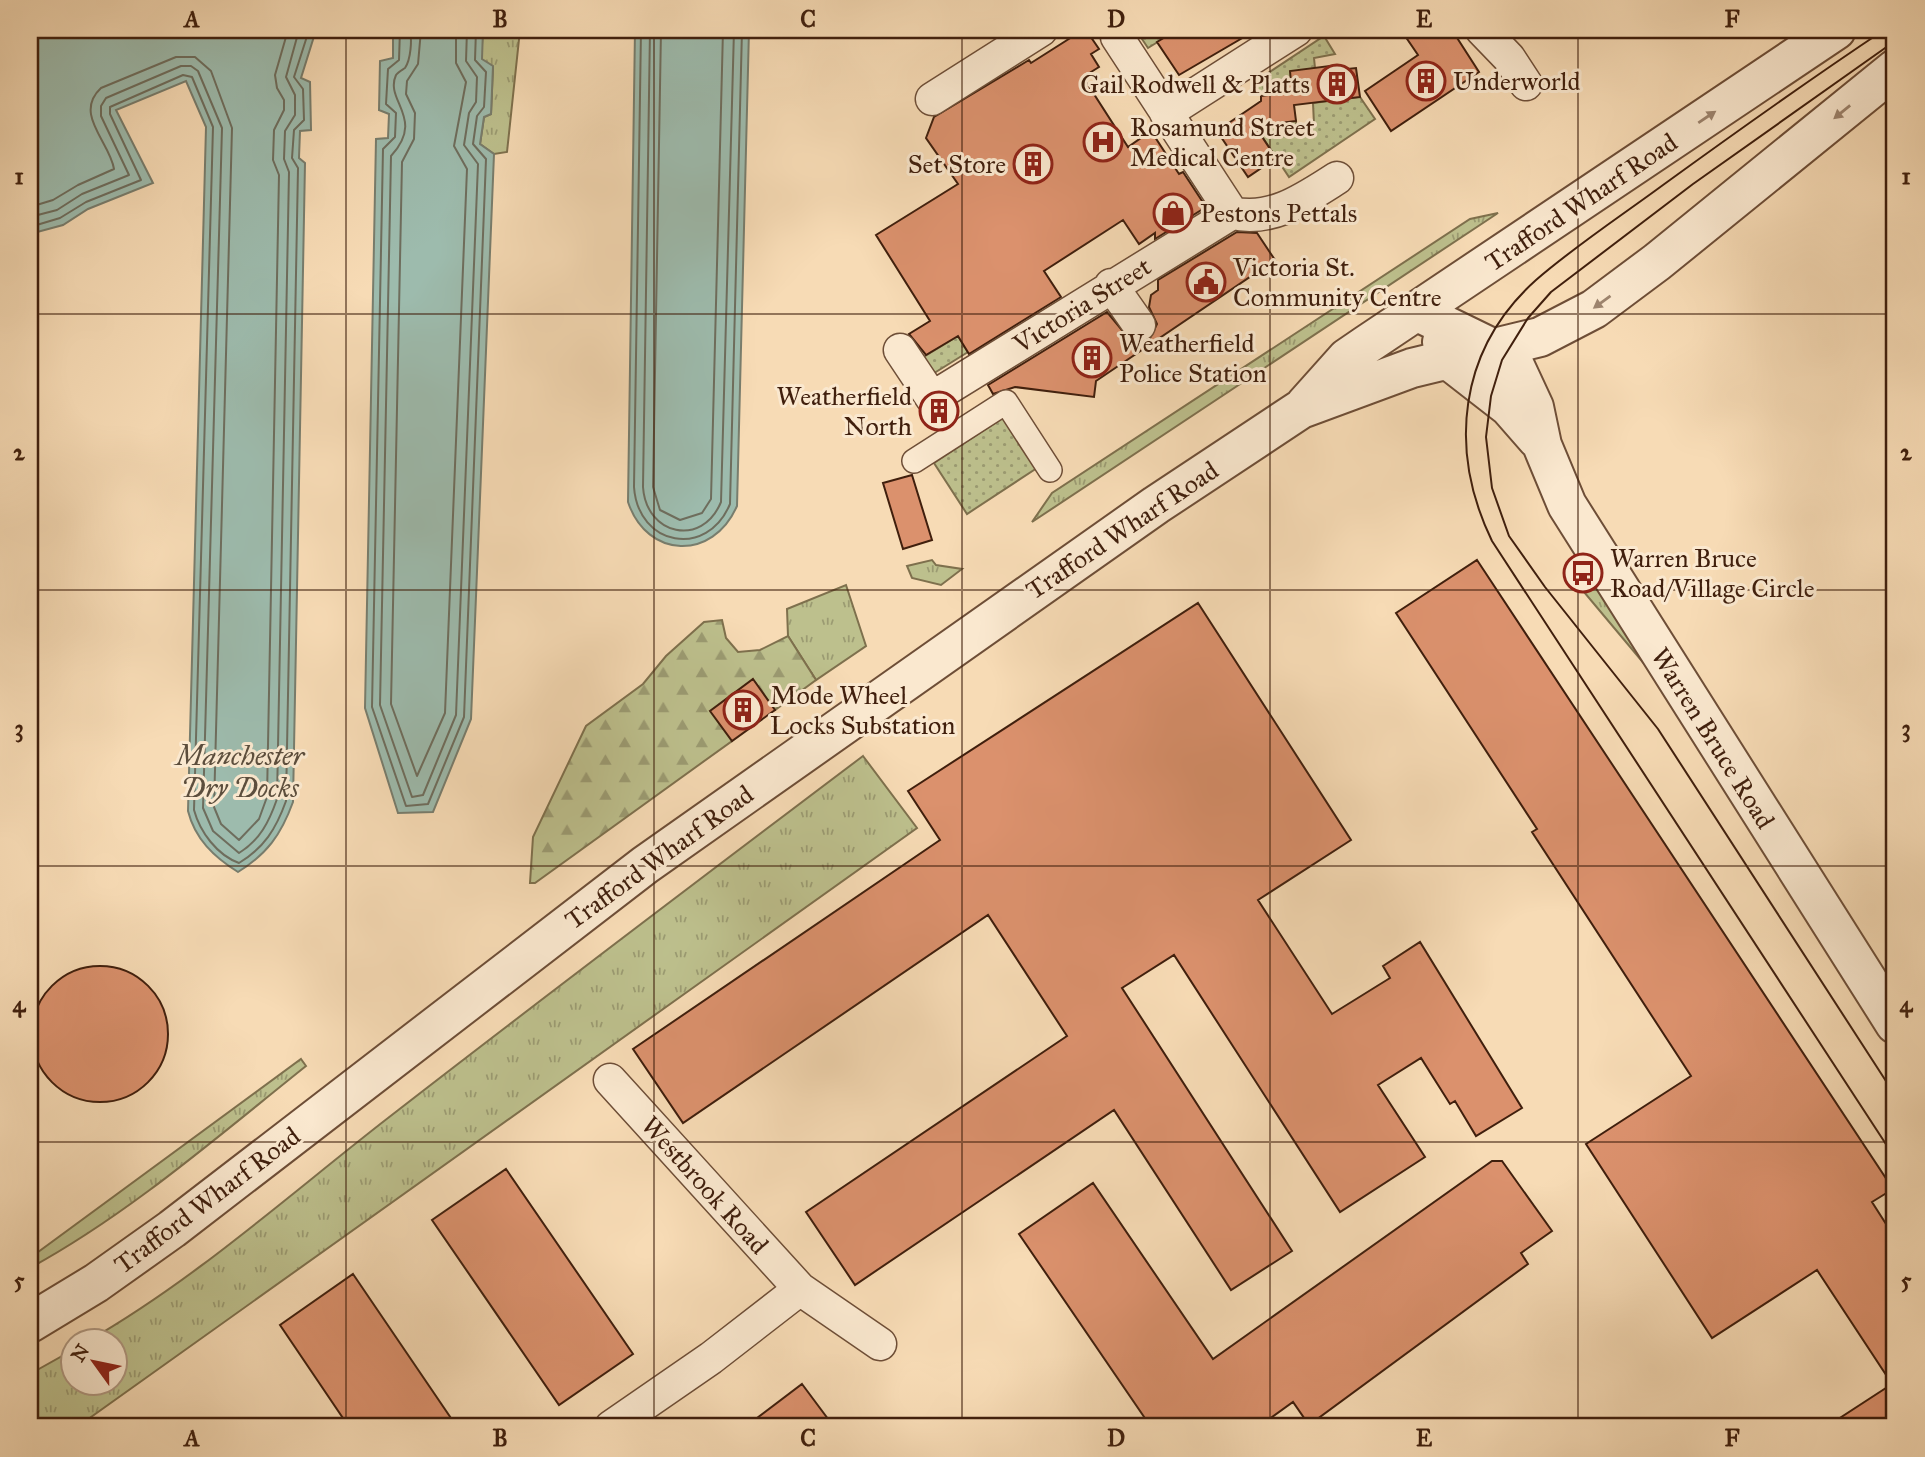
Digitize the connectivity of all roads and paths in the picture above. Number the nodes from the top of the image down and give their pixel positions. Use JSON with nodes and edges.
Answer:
{"nodes":[{"id":1,"x":1041,"y":30,"type":"edge"},
{"id":2,"x":1296,"y":30,"type":"edge"},
{"id":3,"x":1482,"y":30,"type":"edge"},
{"id":4,"x":1836,"y":30,"type":"edge"},
{"id":5,"x":1117,"y":37,"type":"dead end"},
{"id":6,"x":1895,"y":69,"type":"edge"},
{"id":7,"x":1526,"y":84,"type":"dead end"},
{"id":8,"x":933,"y":99,"type":"dead end"},
{"id":9,"x":1166,"y":113,"type":"junction"},
{"id":10,"x":1337,"y":178,"type":"dead end"},
{"id":11,"x":1232,"y":213,"type":"junction"},
{"id":12,"x":1111,"y":285,"type":"junction"},
{"id":13,"x":1139,"y":325,"type":"dead end"},
{"id":14,"x":1436,"y":332,"type":"junction"},
{"id":15,"x":1540,"y":337,"type":"junction"},
{"id":16,"x":1494,"y":349,"type":"junction"},
{"id":17,"x":900,"y":350,"type":"dead end"},
{"id":18,"x":1534,"y":407,"type":"junction"},
{"id":19,"x":1301,"y":409,"type":"junction"},
{"id":20,"x":1542,"y":445,"type":"junction"},
{"id":21,"x":914,"y":461,"type":"dead end"},
{"id":22,"x":1050,"y":470,"type":"dead end"},
{"id":23,"x":1895,"y":1024,"type":"edge"},
{"id":24,"x":610,"y":1080,"type":"dead end"},
{"id":25,"x":800,"y":1289,"type":"junction"},
{"id":26,"x":30,"y":1323,"type":"edge"},
{"id":27,"x":880,"y":1344,"type":"dead end"},
{"id":28,"x":611,"y":1427,"type":"edge"}],
"edges":[{"from":1,"to":8,"type":"street"},
{"from":2,"to":9,"type":"street"},
{"from":3,"to":7,"type":"street"},
{"from":14,"to":4,"type":"street","name":"Trafford Wharf Road","one_way":true},
{"from":5,"to":9,"type":"street"},
{"from":6,"to":15,"type":"street","one_way":true},
{"from":9,"to":11,"type":"street"},
{"from":10,"to":11,"type":"street"},
{"from":11,"to":12,"type":"street","name":"Victoria Street"},
{"from":12,"to":13,"type":"street"},
{"from":12,"to":17,"type":"street","name":"Victoria Street"},
{"from":14,"to":16,"type":"street","name":"Warren Bruce Road"},
{"from":14,"to":19,"type":"street","name":"Trafford Wharf Road"},
{"from":14,"to":19,"type":"street","name":"Trafford Wharf Road"},
{"from":14,"to":20,"type":"street","name":"Warren Bruce Road"},
{"from":15,"to":16,"type":"street"},
{"from":15,"to":18,"type":"street"},
{"from":16,"to":18,"type":"street","name":"Warren Bruce Road"},
{"from":18,"to":20,"type":"street","name":"Warren Bruce Road"},
{"from":19,"to":26,"type":"street","name":"Trafford Wharf Road"},
{"from":20,"to":23,"type":"street","name":"Warren Bruce Road"},
{"from":21,"to":22,"type":"street"},
{"from":24,"to":25,"type":"street","name":"Westbrook Road"},
{"from":25,"to":27,"type":"street","name":"Westbrook Road"},
{"from":25,"to":28,"type":"street"}]}
